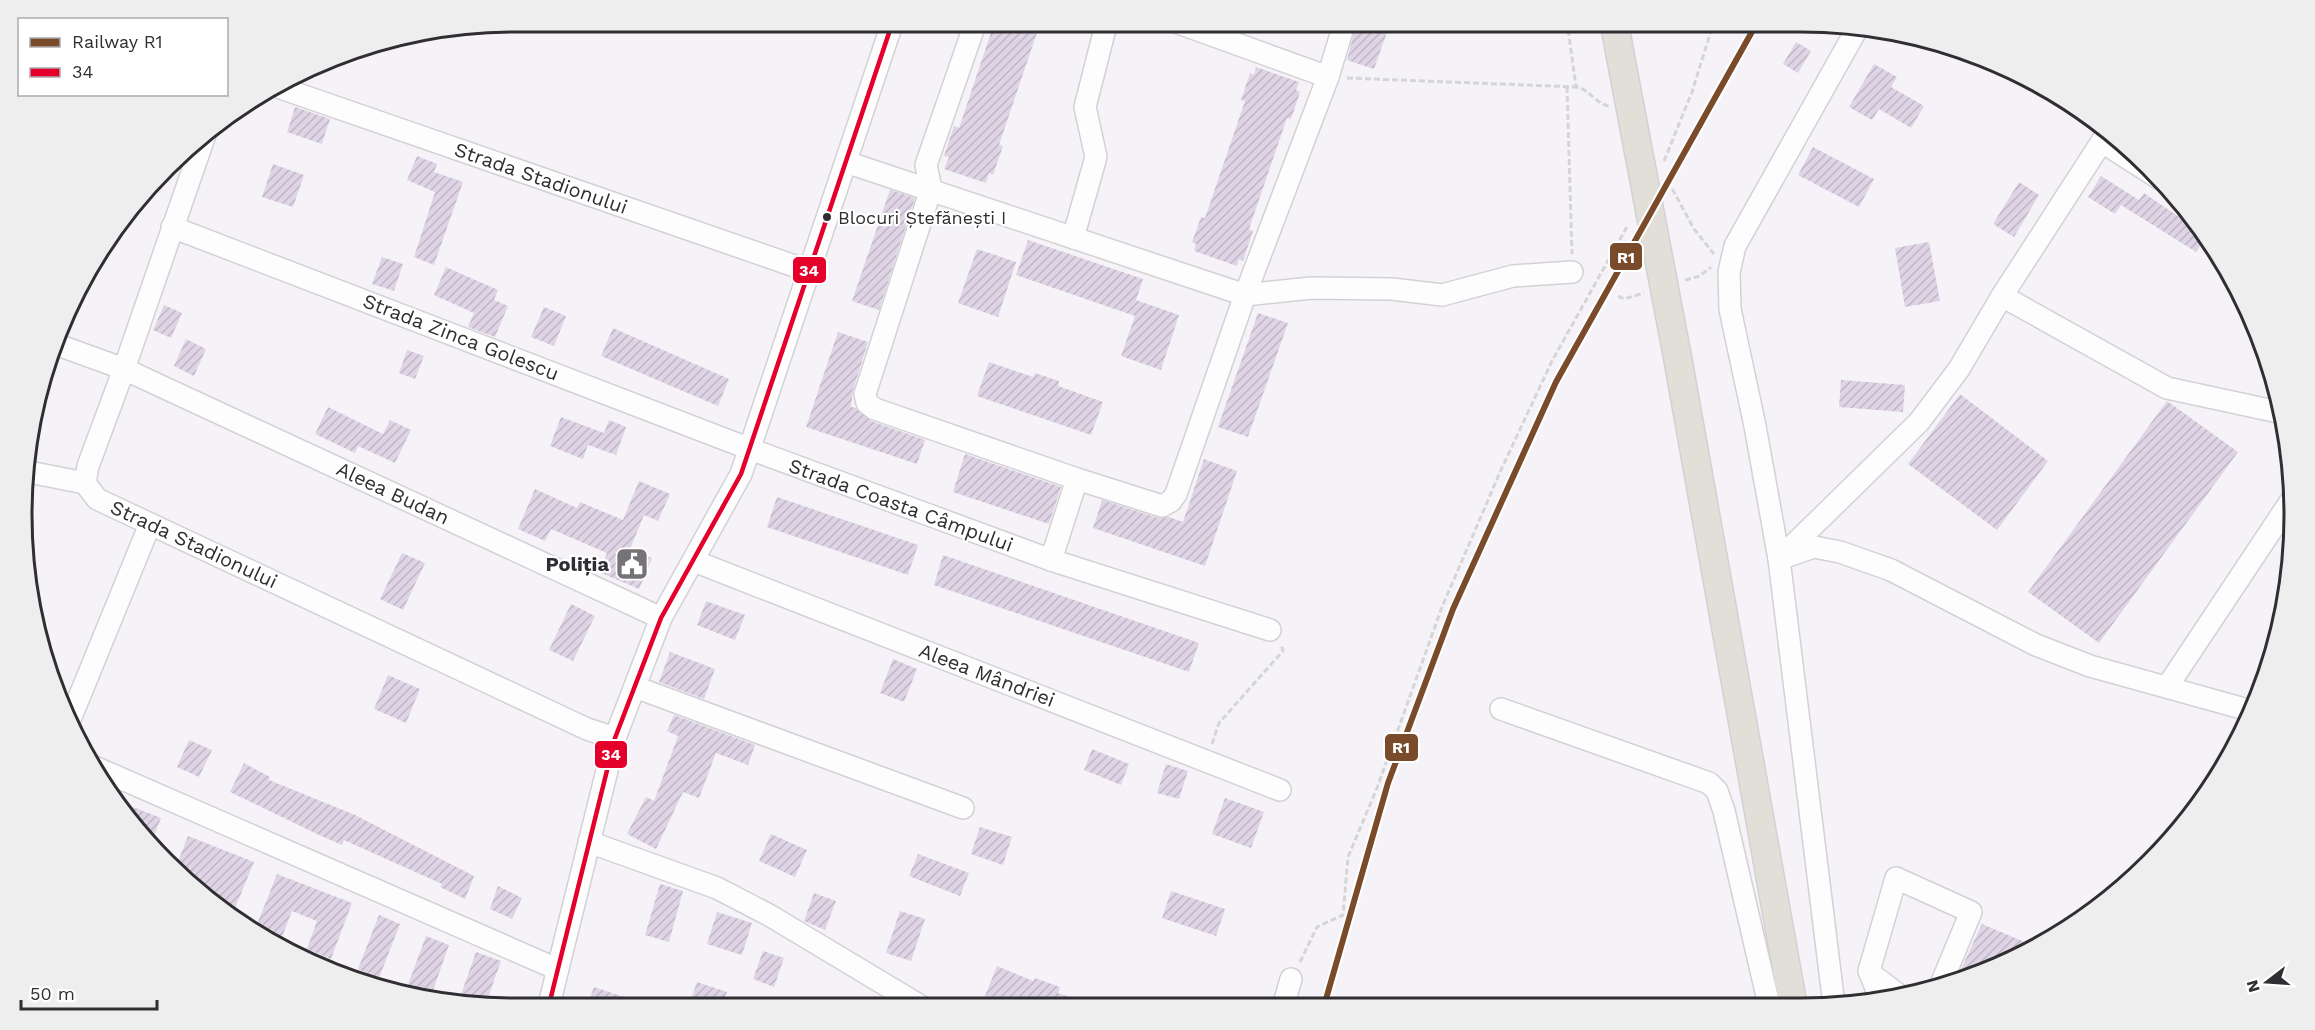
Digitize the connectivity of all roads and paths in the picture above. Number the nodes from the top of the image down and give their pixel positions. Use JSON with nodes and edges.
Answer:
{"nodes":[{"id":1,"x":889,"y":32,"type":"edge"},
{"id":2,"x":972,"y":32,"type":"edge"},
{"id":3,"x":1104,"y":32,"type":"edge"},
{"id":4,"x":1203,"y":32,"type":"edge"},
{"id":5,"x":1342,"y":32,"type":"edge"},
{"id":6,"x":1569,"y":32,"type":"edge"},
{"id":7,"x":1616,"y":32,"type":"edge"},
{"id":8,"x":1711,"y":32,"type":"edge"},
{"id":9,"x":1853,"y":35,"type":"edge"},
{"id":10,"x":1328,"y":77,"type":"junction"},
{"id":11,"x":1567,"y":87,"type":"junction"},
{"id":12,"x":1576,"y":87,"type":"junction"},
{"id":13,"x":285,"y":90,"type":"edge"},
{"id":14,"x":1595,"y":98,"type":"dead end"},
{"id":15,"x":2104,"y":139,"type":"edge"},
{"id":16,"x":200,"y":147,"type":"edge"},
{"id":17,"x":846,"y":162,"type":"junction"},
{"id":18,"x":1660,"y":168,"type":"dead end"},
{"id":19,"x":931,"y":189,"type":"junction"},
{"id":20,"x":1633,"y":216,"type":"dead end"},
{"id":21,"x":172,"y":227,"type":"junction"},
{"id":22,"x":1073,"y":238,"type":"junction"},
{"id":23,"x":809,"y":271,"type":"junction"},
{"id":24,"x":1572,"y":272,"type":"joint"},
{"id":25,"x":1245,"y":295,"type":"junction"},
{"id":26,"x":2002,"y":296,"type":"junction"},
{"id":27,"x":62,"y":346,"type":"edge"},
{"id":28,"x":124,"y":369,"type":"junction"},
{"id":29,"x":2271,"y":410,"type":"edge"},
{"id":30,"x":750,"y":449,"type":"junction"},
{"id":31,"x":34,"y":473,"type":"edge"},
{"id":32,"x":1077,"y":479,"type":"junction"},
{"id":33,"x":85,"y":483,"type":"junction"},
{"id":34,"x":2284,"y":511,"type":"edge"},
{"id":35,"x":150,"y":524,"type":"junction"},
{"id":36,"x":1779,"y":559,"type":"junction"},
{"id":37,"x":1051,"y":560,"type":"junction"},
{"id":38,"x":694,"y":561,"type":"junction"},
{"id":39,"x":662,"y":618,"type":"junction"},
{"id":40,"x":1270,"y":630,"type":"joint"},
{"id":41,"x":634,"y":687,"type":"junction"},
{"id":42,"x":2168,"y":687,"type":"junction"},
{"id":43,"x":2243,"y":708,"type":"edge"},
{"id":44,"x":1501,"y":709,"type":"dead end"},
{"id":45,"x":73,"y":712,"type":"edge"},
{"id":46,"x":615,"y":738,"type":"junction"},
{"id":47,"x":1208,"y":762,"type":"junction"},
{"id":48,"x":105,"y":772,"type":"edge"},
{"id":49,"x":1280,"y":790,"type":"dead end"},
{"id":50,"x":963,"y":808,"type":"dead end"},
{"id":51,"x":589,"y":842,"type":"junction"},
{"id":52,"x":557,"y":969,"type":"junction"},
{"id":53,"x":1870,"y":974,"type":"junction"},
{"id":54,"x":1944,"y":976,"type":"edge"},
{"id":55,"x":1291,"y":979,"type":"joint"},
{"id":56,"x":1891,"y":989,"type":"edge"},
{"id":57,"x":1877,"y":992,"type":"edge"},
{"id":58,"x":1833,"y":997,"type":"edge"},
{"id":59,"x":550,"y":998,"type":"edge"},
{"id":60,"x":907,"y":998,"type":"edge"},
{"id":61,"x":1285,"y":998,"type":"edge"},
{"id":62,"x":1767,"y":998,"type":"edge"},
{"id":63,"x":1792,"y":998,"type":"edge"}],
"edges":[{"from":1,"to":17,"type":"street"},
{"from":2,"to":19,"type":"street"},
{"from":3,"to":22,"type":"street"},
{"from":4,"to":10,"type":"street"},
{"from":5,"to":10,"type":"street"},
{"from":6,"to":12,"type":"path"},
{"from":7,"to":63,"type":"main road","bridge":true},
{"from":8,"to":18,"type":"path"},
{"from":9,"to":36,"type":"street"},
{"from":10,"to":11,"type":"path"},
{"from":10,"to":25,"type":"street"},
{"from":11,"to":12,"type":"path"},
{"from":11,"to":24,"type":"path"},
{"from":12,"to":14,"type":"path"},
{"from":13,"to":23,"type":"street","name":"Strada Stadionului"},
{"from":15,"to":26,"type":"street"},
{"from":16,"to":21,"type":"street"},
{"from":17,"to":19,"type":"street"},
{"from":17,"to":23,"type":"street"},
{"from":19,"to":22,"type":"street"},
{"from":19,"to":32,"type":"street"},
{"from":20,"to":55,"type":"path"},
{"from":21,"to":28,"type":"street"},
{"from":21,"to":30,"type":"street","name":"Strada Zinca Golescu"},
{"from":22,"to":25,"type":"street"},
{"from":23,"to":30,"type":"street"},
{"from":24,"to":25,"type":"street"},
{"from":25,"to":32,"type":"street"},
{"from":26,"to":29,"type":"street"},
{"from":26,"to":36,"type":"street"},
{"from":27,"to":28,"type":"street","name":"Aleea Budan"},
{"from":28,"to":33,"type":"street"},
{"from":28,"to":39,"type":"street","name":"Aleea Budan"},
{"from":30,"to":37,"type":"street","name":"Strada Coasta Câmpului"},
{"from":30,"to":38,"type":"street"},
{"from":31,"to":33,"type":"street"},
{"from":32,"to":37,"type":"street"},
{"from":33,"to":35,"type":"street","name":"Strada Stadionului"},
{"from":34,"to":42,"type":"street"},
{"from":35,"to":45,"type":"street"},
{"from":35,"to":46,"type":"street","name":"Strada Stadionului"},
{"from":36,"to":42,"type":"street"},
{"from":36,"to":58,"type":"street"},
{"from":37,"to":40,"type":"street","name":"Strada Coasta Câmpului"},
{"from":38,"to":39,"type":"street"},
{"from":38,"to":47,"type":"street","name":"Aleea Mândriei"},
{"from":39,"to":41,"type":"street"},
{"from":40,"to":47,"type":"path"},
{"from":41,"to":46,"type":"street"},
{"from":41,"to":50,"type":"street"},
{"from":42,"to":43,"type":"street"},
{"from":44,"to":62,"type":"street"},
{"from":46,"to":51,"type":"street"},
{"from":47,"to":49,"type":"street","name":"Aleea Mândriei"},
{"from":48,"to":52,"type":"street"},
{"from":51,"to":52,"type":"street"},
{"from":51,"to":60,"type":"street"},
{"from":52,"to":59,"type":"street"},
{"from":53,"to":54,"type":"street"},
{"from":53,"to":56,"type":"street"},
{"from":53,"to":57,"type":"street"},
{"from":55,"to":61,"type":"street"}]}
